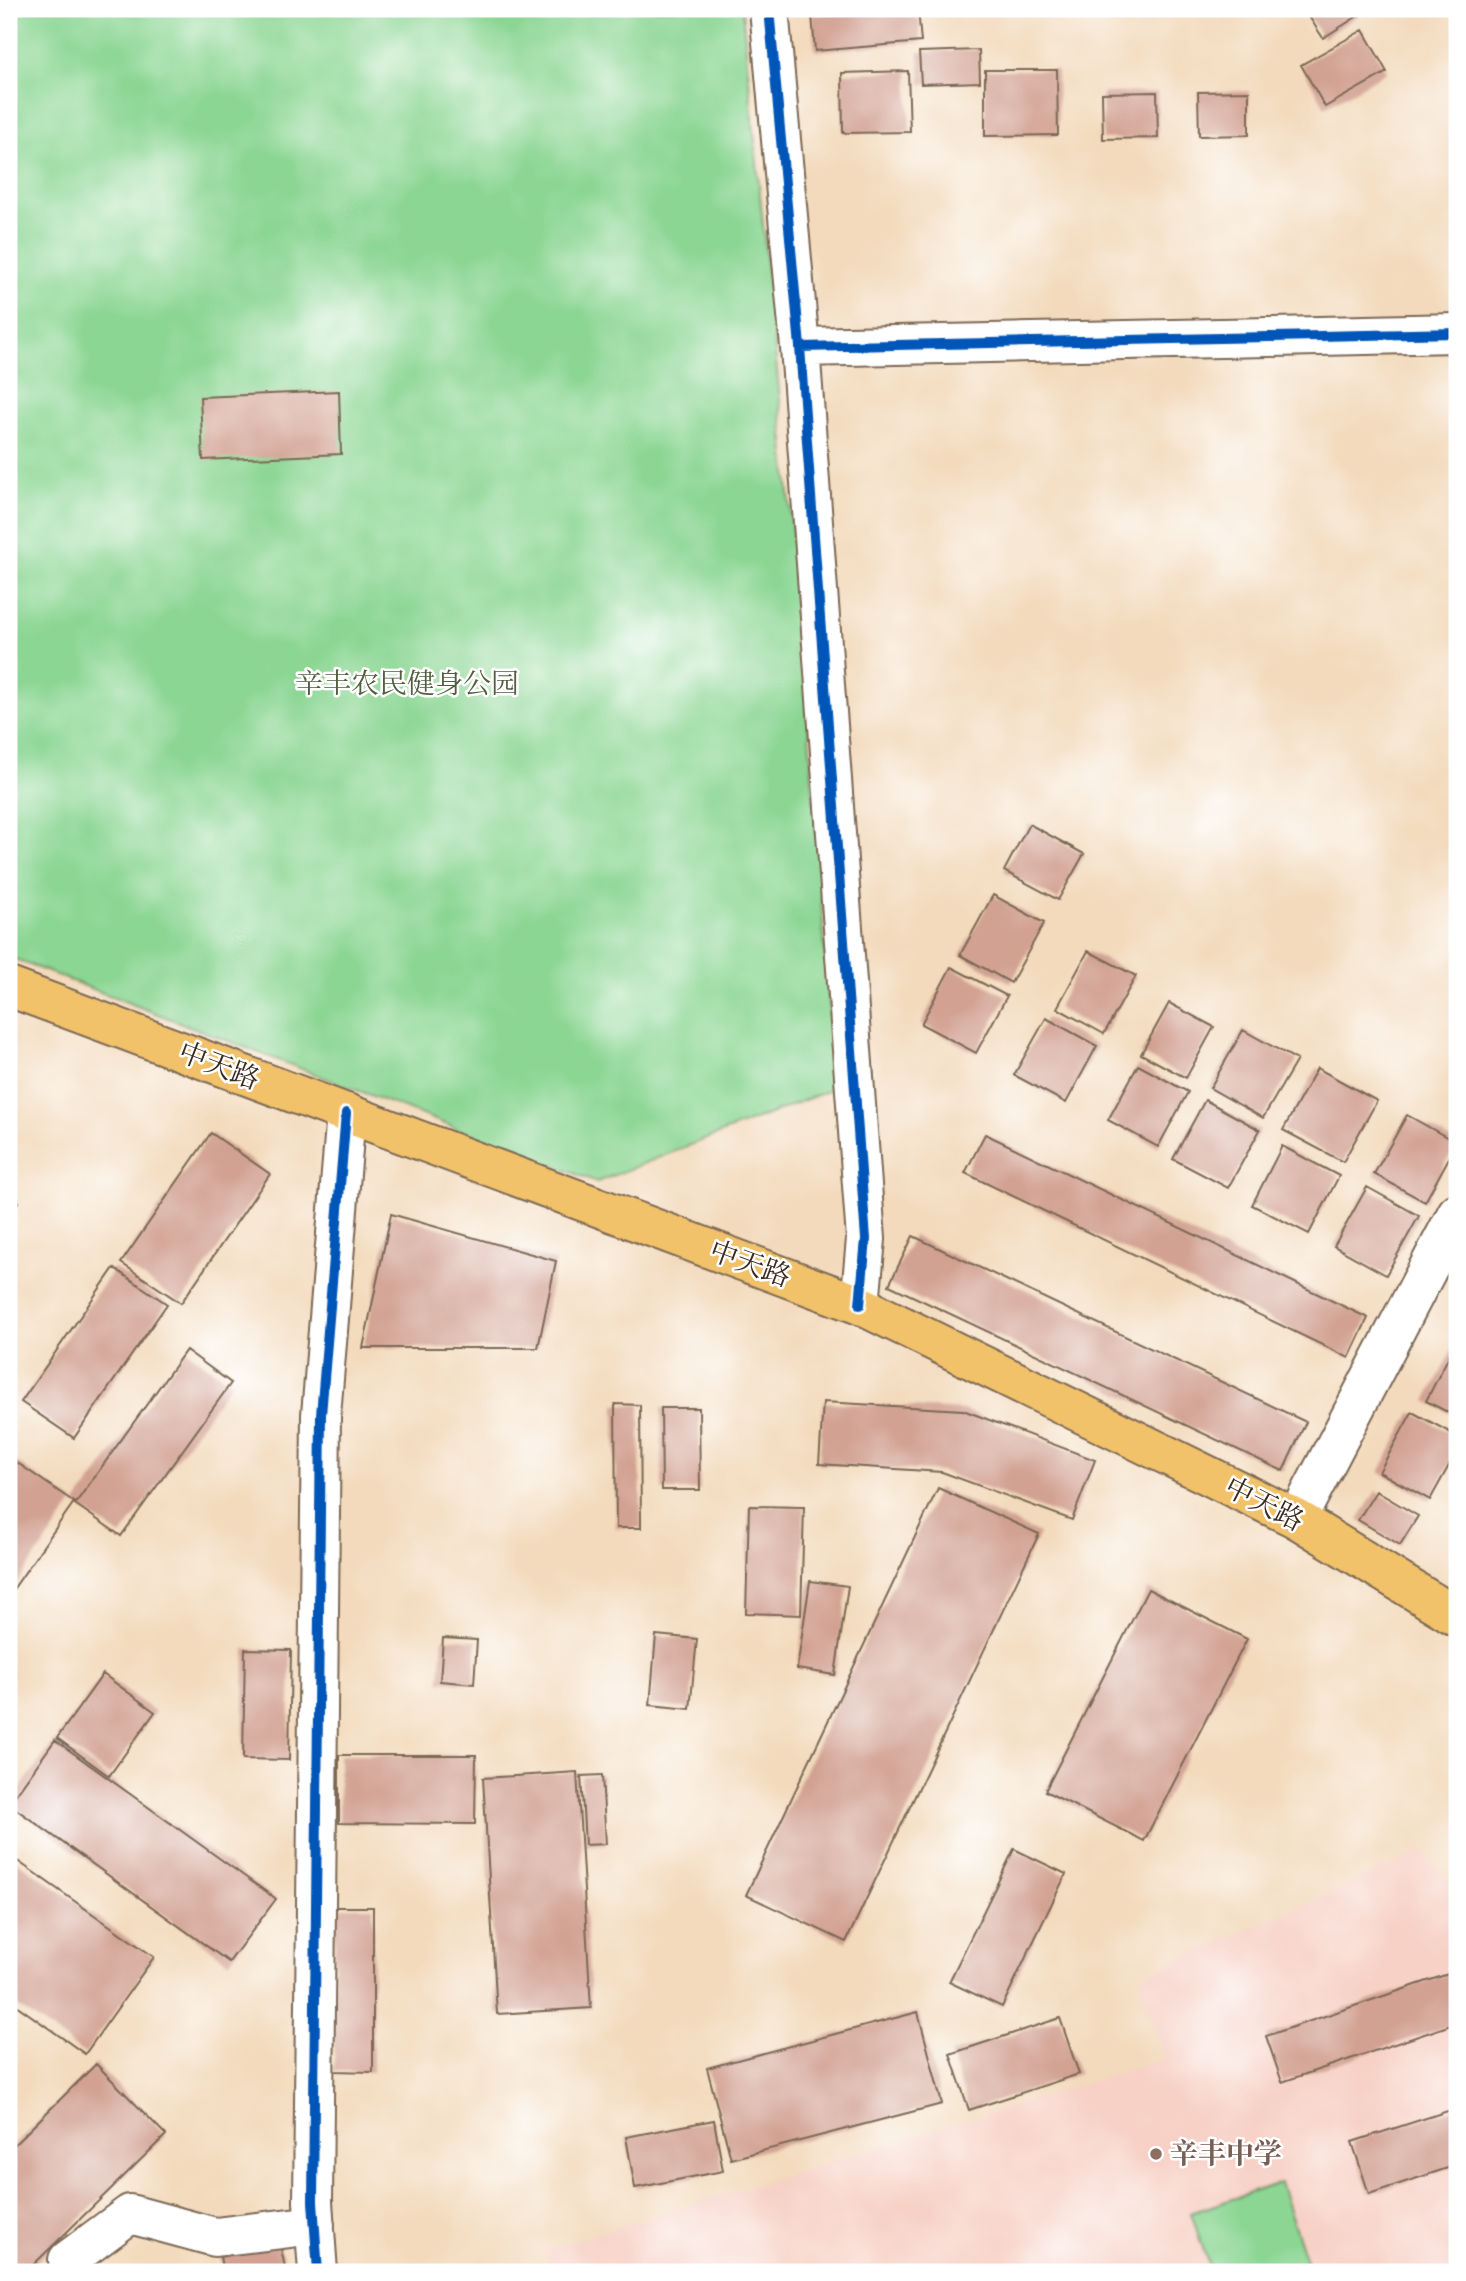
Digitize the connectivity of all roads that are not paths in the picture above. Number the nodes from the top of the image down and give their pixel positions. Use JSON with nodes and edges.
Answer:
{"nodes":[{"id":1,"x":769,"y":9,"type":"edge"},
{"id":2,"x":1457,"y":333,"type":"edge"},
{"id":3,"x":800,"y":347,"type":"junction"},
{"id":4,"x":9,"y":987,"type":"edge"},
{"id":5,"x":346,"y":1113,"type":"junction"},
{"id":6,"x":1457,"y":1213,"type":"edge"},
{"id":7,"x":860,"y":1305,"type":"junction"},
{"id":8,"x":1297,"y":1519,"type":"junction"},
{"id":9,"x":1457,"y":1617,"type":"edge"},
{"id":10,"x":315,"y":2225,"type":"junction"},
{"id":11,"x":68,"y":2260,"type":"dead end"},
{"id":12,"x":318,"y":2272,"type":"edge"}],
"edges":[{"from":1,"to":3,"type":"street"},
{"from":2,"to":3,"type":"street"},
{"from":3,"to":7,"type":"street"},
{"from":4,"to":5,"type":"main road","name":"中天路"},
{"from":5,"to":7,"type":"main road","name":"中天路"},
{"from":5,"to":10,"type":"street"},
{"from":6,"to":8,"type":"street"},
{"from":7,"to":8,"type":"main road","name":"中天路"},
{"from":8,"to":9,"type":"main road","name":"中天路"},
{"from":10,"to":11,"type":"street"},
{"from":10,"to":12,"type":"street"}]}
